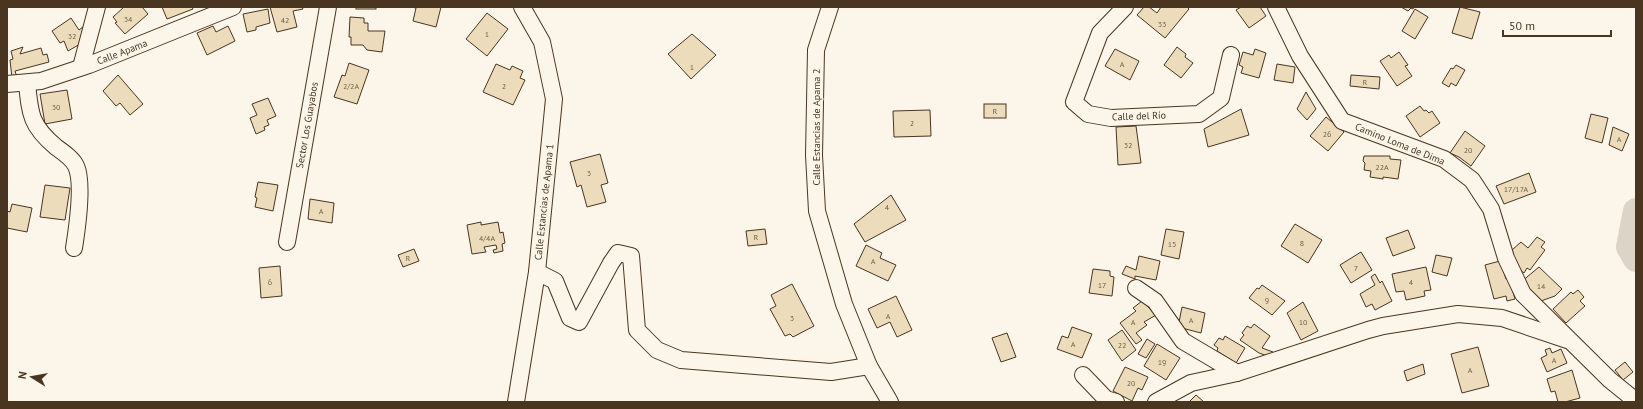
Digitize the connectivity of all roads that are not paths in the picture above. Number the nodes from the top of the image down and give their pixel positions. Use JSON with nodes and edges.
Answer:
{"nodes":[{"id":1,"x":97,"y":7,"type":"edge"},
{"id":2,"x":233,"y":7,"type":"edge"},
{"id":3,"x":328,"y":7,"type":"edge"},
{"id":4,"x":522,"y":7,"type":"edge"},
{"id":5,"x":830,"y":7,"type":"edge"},
{"id":6,"x":1124,"y":7,"type":"edge"},
{"id":7,"x":1276,"y":7,"type":"edge"},
{"id":8,"x":1231,"y":55,"type":"dead end"},
{"id":9,"x":81,"y":67,"type":"junction"},
{"id":10,"x":27,"y":83,"type":"junction"},
{"id":11,"x":7,"y":84,"type":"edge"},
{"id":12,"x":287,"y":242,"type":"dead end"},
{"id":13,"x":74,"y":248,"type":"dead end"},
{"id":14,"x":537,"y":272,"type":"junction"},
{"id":15,"x":1136,"y":288,"type":"dead end"},
{"id":16,"x":1570,"y":341,"type":"junction"},
{"id":17,"x":869,"y":366,"type":"junction"},
{"id":18,"x":1237,"y":373,"type":"junction"},
{"id":19,"x":1083,"y":375,"type":"dead end"},
{"id":20,"x":1636,"y":401,"type":"edge"},
{"id":21,"x":516,"y":402,"type":"edge"},
{"id":22,"x":890,"y":402,"type":"edge"},
{"id":23,"x":1116,"y":402,"type":"edge"},
{"id":24,"x":1156,"y":402,"type":"edge"}],
"edges":[{"from":1,"to":9,"type":"street"},
{"from":2,"to":9,"type":"street","name":"Calle Apama"},
{"from":3,"to":12,"type":"street","name":"Sector Los Guayabos"},
{"from":4,"to":14,"type":"street","name":"Calle Estancias de Apama 1"},
{"from":5,"to":17,"type":"street","name":"Calle Estancias de Apama 2"},
{"from":6,"to":8,"type":"street","name":"Calle del Río"},
{"from":7,"to":16,"type":"street","name":"Camino Loma de Dima"},
{"from":9,"to":10,"type":"street","name":"Calle Apama"},
{"from":10,"to":11,"type":"street","name":"Calle Apama"},
{"from":10,"to":13,"type":"street"},
{"from":14,"to":17,"type":"street"},
{"from":14,"to":21,"type":"street","name":"Calle Estancias de Apama 1"},
{"from":15,"to":18,"type":"street"},
{"from":16,"to":18,"type":"street"},
{"from":16,"to":20,"type":"street","name":"Camino Loma de Dima"},
{"from":17,"to":22,"type":"street","name":"Calle Estancias de Apama 2"},
{"from":18,"to":24,"type":"street"},
{"from":19,"to":23,"type":"street"}]}
